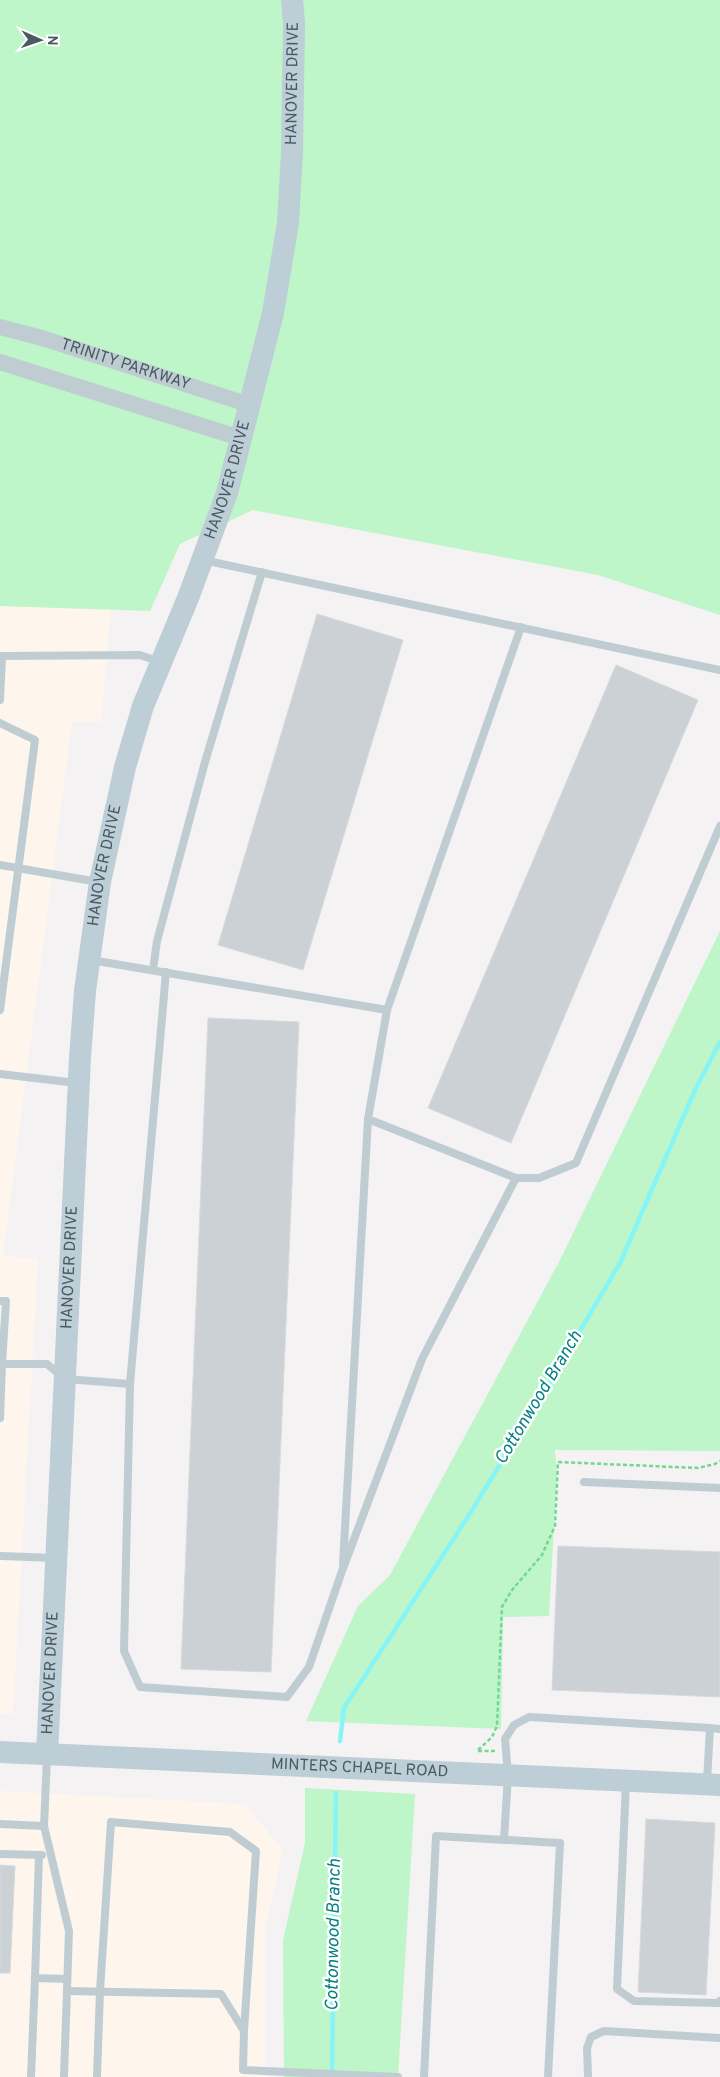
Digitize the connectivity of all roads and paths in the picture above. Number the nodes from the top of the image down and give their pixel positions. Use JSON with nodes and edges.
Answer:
{"nodes":[{"id":1,"x":292,"y":0,"type":"edge"},
{"id":2,"x":0,"y":327,"type":"edge"},
{"id":3,"x":0,"y":362,"type":"edge"},
{"id":4,"x":250,"y":405,"type":"junction"},
{"id":5,"x":240,"y":438,"type":"junction"},
{"id":6,"x":203,"y":560,"type":"junction"},
{"id":7,"x":262,"y":572,"type":"junction"},
{"id":8,"x":521,"y":627,"type":"junction"},
{"id":9,"x":1,"y":656,"type":"edge"},
{"id":10,"x":160,"y":662,"type":"junction"},
{"id":11,"x":720,"y":670,"type":"edge"},
{"id":12,"x":0,"y":700,"type":"edge"},
{"id":13,"x":0,"y":723,"type":"edge"},
{"id":14,"x":720,"y":826,"type":"edge"},
{"id":15,"x":0,"y":865,"type":"edge"},
{"id":16,"x":17,"y":868,"type":"junction"},
{"id":17,"x":100,"y":882,"type":"junction"},
{"id":18,"x":89,"y":960,"type":"junction"},
{"id":19,"x":153,"y":970,"type":"junction"},
{"id":20,"x":166,"y":972,"type":"junction"},
{"id":21,"x":0,"y":1010,"type":"edge"},
{"id":22,"x":387,"y":1010,"type":"junction"},
{"id":23,"x":0,"y":1074,"type":"edge"},
{"id":24,"x":79,"y":1084,"type":"junction"},
{"id":25,"x":368,"y":1119,"type":"junction"},
{"id":26,"x":516,"y":1178,"type":"junction"},
{"id":27,"x":0,"y":1300,"type":"edge"},
{"id":28,"x":1,"y":1364,"type":"edge"},
{"id":29,"x":65,"y":1378,"type":"junction"},
{"id":30,"x":130,"y":1384,"type":"junction"},
{"id":31,"x":0,"y":1418,"type":"edge"},
{"id":32,"x":720,"y":1461,"type":"edge"},
{"id":33,"x":584,"y":1482,"type":"dead end"},
{"id":34,"x":720,"y":1488,"type":"edge"},
{"id":35,"x":0,"y":1556,"type":"edge"},
{"id":36,"x":57,"y":1558,"type":"junction"},
{"id":37,"x":342,"y":1571,"type":"junction"},
{"id":38,"x":710,"y":1728,"type":"junction"},
{"id":39,"x":720,"y":1729,"type":"edge"},
{"id":40,"x":0,"y":1752,"type":"edge"},
{"id":41,"x":506,"y":1752,"type":"junction"},
{"id":42,"x":47,"y":1754,"type":"junction"},
{"id":43,"x":508,"y":1776,"type":"junction"},
{"id":44,"x":626,"y":1781,"type":"junction"},
{"id":45,"x":714,"y":1785,"type":"edge"},
{"id":46,"x":0,"y":1824,"type":"edge"},
{"id":47,"x":44,"y":1826,"type":"junction"},
{"id":48,"x":504,"y":1840,"type":"junction"},
{"id":49,"x":0,"y":1854,"type":"edge"},
{"id":50,"x":39,"y":1855,"type":"junction"},
{"id":51,"x":51,"y":1855,"type":"junction"},
{"id":52,"x":35,"y":1978,"type":"junction"},
{"id":53,"x":67,"y":1980,"type":"junction"},
{"id":54,"x":67,"y":1990,"type":"junction"},
{"id":55,"x":100,"y":1991,"type":"junction"},
{"id":56,"x":720,"y":2001,"type":"edge"},
{"id":57,"x":244,"y":2031,"type":"junction"},
{"id":58,"x":720,"y":2038,"type":"edge"},
{"id":59,"x":243,"y":2074,"type":"edge"},
{"id":60,"x":31,"y":2077,"type":"edge"},
{"id":61,"x":64,"y":2077,"type":"edge"},
{"id":62,"x":97,"y":2077,"type":"edge"},
{"id":63,"x":398,"y":2077,"type":"edge"},
{"id":64,"x":424,"y":2077,"type":"edge"},
{"id":65,"x":548,"y":2077,"type":"edge"},
{"id":66,"x":588,"y":2077,"type":"edge"}],
"edges":[{"from":1,"to":4,"type":"street","name":"HANOVER DRIVE"},
{"from":2,"to":4,"type":"street","name":"TRINITY PARKWAY"},
{"from":3,"to":5,"type":"street"},
{"from":4,"to":5,"type":"street","name":"HANOVER DRIVE"},
{"from":5,"to":6,"type":"street","name":"HANOVER DRIVE"},
{"from":6,"to":7,"type":"lane"},
{"from":6,"to":10,"type":"street","name":"HANOVER DRIVE"},
{"from":7,"to":8,"type":"lane"},
{"from":7,"to":19,"type":"lane"},
{"from":8,"to":11,"type":"lane"},
{"from":8,"to":22,"type":"lane"},
{"from":9,"to":10,"type":"lane"},
{"from":9,"to":12,"type":"lane"},
{"from":10,"to":17,"type":"street","name":"HANOVER DRIVE"},
{"from":13,"to":16,"type":"lane"},
{"from":14,"to":26,"type":"lane"},
{"from":15,"to":16,"type":"lane"},
{"from":16,"to":17,"type":"lane"},
{"from":16,"to":21,"type":"lane"},
{"from":17,"to":18,"type":"street","name":"HANOVER DRIVE"},
{"from":18,"to":19,"type":"lane"},
{"from":18,"to":24,"type":"street","name":"HANOVER DRIVE"},
{"from":19,"to":20,"type":"lane"},
{"from":20,"to":22,"type":"lane"},
{"from":20,"to":30,"type":"lane"},
{"from":22,"to":25,"type":"lane"},
{"from":23,"to":24,"type":"lane"},
{"from":24,"to":29,"type":"street","name":"HANOVER DRIVE"},
{"from":25,"to":26,"type":"lane"},
{"from":25,"to":37,"type":"lane"},
{"from":26,"to":37,"type":"lane"},
{"from":27,"to":28,"type":"lane"},
{"from":28,"to":29,"type":"lane"},
{"from":28,"to":31,"type":"lane"},
{"from":29,"to":30,"type":"lane"},
{"from":29,"to":36,"type":"street","name":"HANOVER DRIVE"},
{"from":30,"to":37,"type":"lane"},
{"from":32,"to":41,"type":"path"},
{"from":33,"to":34,"type":"lane"},
{"from":35,"to":36,"type":"lane"},
{"from":36,"to":42,"type":"street","name":"HANOVER DRIVE"},
{"from":38,"to":39,"type":"lane"},
{"from":38,"to":41,"type":"lane"},
{"from":38,"to":45,"type":"lane"},
{"from":40,"to":42,"type":"street","name":"MINTERS CHAPEL ROAD"},
{"from":41,"to":43,"type":"lane"},
{"from":42,"to":43,"type":"street","name":"MINTERS CHAPEL ROAD"},
{"from":42,"to":47,"type":"lane"},
{"from":43,"to":44,"type":"street","name":"MINTERS CHAPEL ROAD"},
{"from":43,"to":48,"type":"lane"},
{"from":44,"to":45,"type":"street","name":"MINTERS CHAPEL ROAD"},
{"from":44,"to":56,"type":"lane"},
{"from":46,"to":47,"type":"lane"},
{"from":47,"to":51,"type":"lane"},
{"from":48,"to":64,"type":"lane"},
{"from":48,"to":65,"type":"lane"},
{"from":49,"to":50,"type":"lane"},
{"from":50,"to":51,"type":"lane"},
{"from":50,"to":52,"type":"lane"},
{"from":51,"to":53,"type":"lane"},
{"from":52,"to":53,"type":"lane"},
{"from":52,"to":60,"type":"lane"},
{"from":53,"to":54,"type":"lane"},
{"from":54,"to":55,"type":"lane"},
{"from":54,"to":61,"type":"lane"},
{"from":55,"to":57,"type":"lane"},
{"from":55,"to":57,"type":"lane"},
{"from":55,"to":62,"type":"lane"},
{"from":57,"to":59,"type":"lane"},
{"from":58,"to":66,"type":"lane"},
{"from":59,"to":63,"type":"lane"}]}
